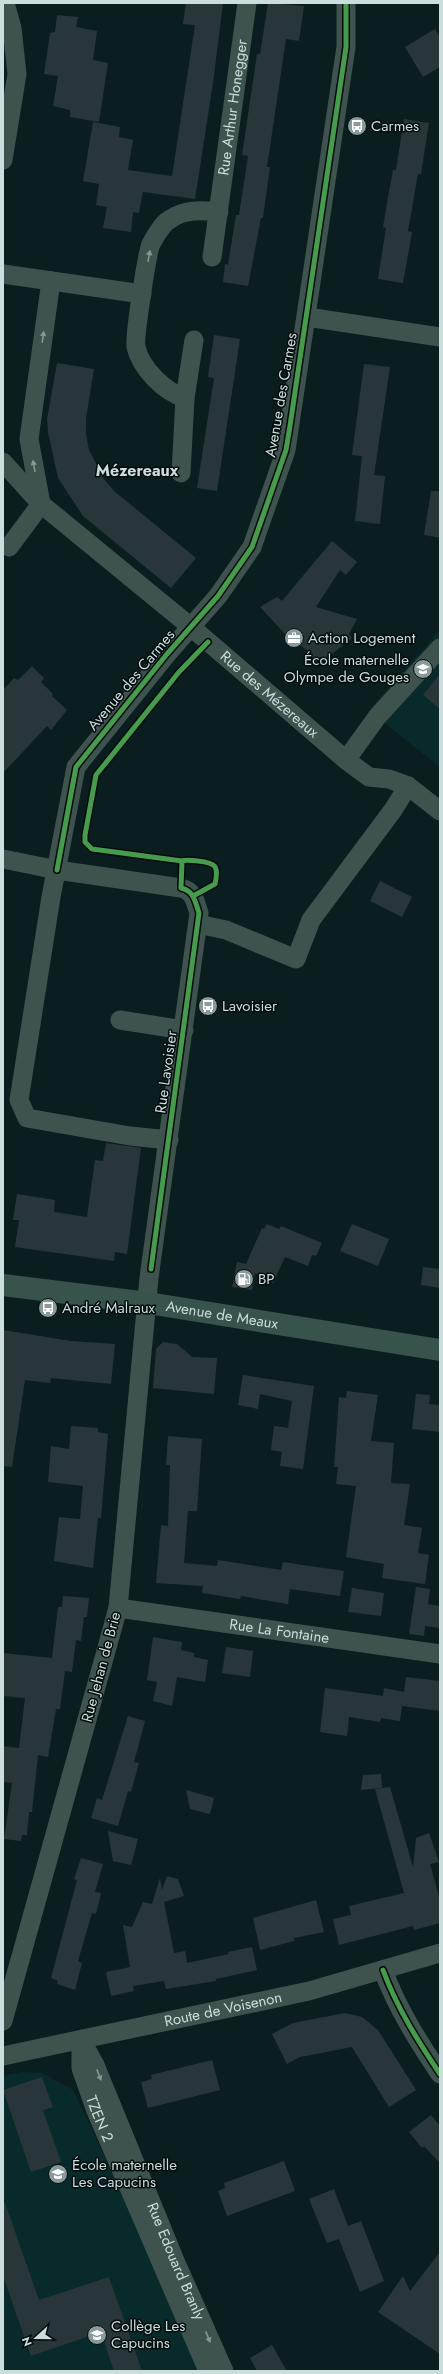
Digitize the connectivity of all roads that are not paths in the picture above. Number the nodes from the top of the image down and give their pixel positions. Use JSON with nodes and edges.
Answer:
{"nodes":[{"id":1,"x":5,"y":3,"type":"edge"},
{"id":2,"x":247,"y":3,"type":"edge"},
{"id":3,"x":346,"y":3,"type":"edge"},
{"id":4,"x":7,"y":27,"type":"edge"},
{"id":5,"x":3,"y":160,"type":"edge"},
{"id":6,"x":219,"y":212,"type":"junction"},
{"id":7,"x":212,"y":257,"type":"dead end"},
{"id":8,"x":3,"y":274,"type":"edge"},
{"id":9,"x":51,"y":281,"type":"junction"},
{"id":10,"x":142,"y":294,"type":"junction"},
{"id":11,"x":307,"y":317,"type":"junction"},
{"id":12,"x":440,"y":337,"type":"edge"},
{"id":13,"x":194,"y":340,"type":"dead end"},
{"id":14,"x":185,"y":398,"type":"junction"},
{"id":15,"x":3,"y":462,"type":"edge"},
{"id":16,"x":181,"y":473,"type":"dead end"},
{"id":17,"x":41,"y":504,"type":"junction"},
{"id":18,"x":9,"y":546,"type":"dead end"},
{"id":19,"x":191,"y":627,"type":"junction"},
{"id":20,"x":440,"y":648,"type":"edge"},
{"id":21,"x":346,"y":760,"type":"junction"},
{"id":22,"x":408,"y":786,"type":"junction"},
{"id":23,"x":440,"y":811,"type":"edge"},
{"id":24,"x":3,"y":859,"type":"edge"},
{"id":25,"x":57,"y":870,"type":"junction"},
{"id":26,"x":198,"y":924,"type":"junction"},
{"id":27,"x":120,"y":1020,"type":"dead end"},
{"id":28,"x":184,"y":1030,"type":"junction"},
{"id":29,"x":169,"y":1140,"type":"junction"},
{"id":30,"x":3,"y":1285,"type":"edge"},
{"id":31,"x":148,"y":1303,"type":"junction"},
{"id":32,"x":440,"y":1350,"type":"edge"},
{"id":33,"x":118,"y":1608,"type":"junction"},
{"id":34,"x":440,"y":1654,"type":"edge"},
{"id":35,"x":440,"y":1953,"type":"edge"},
{"id":36,"x":383,"y":1970,"type":"junction"},
{"id":37,"x":3,"y":2021,"type":"edge"},
{"id":38,"x":81,"y":2040,"type":"junction"},
{"id":39,"x":4,"y":2051,"type":"edge"},
{"id":40,"x":440,"y":2074,"type":"edge"},
{"id":41,"x":208,"y":2371,"type":"edge"},
{"id":42,"x":224,"y":2371,"type":"edge"}],
"edges":[{"from":1,"to":4,"type":"street"},
{"from":2,"to":6,"type":"street","name":"Rue Arthur Honegger"},
{"from":3,"to":11,"type":"street","name":"Avenue des Carmes"},
{"from":4,"to":5,"type":"street"},
{"from":6,"to":7,"type":"street","name":"Rue Arthur Honegger"},
{"from":10,"to":6,"type":"street","one_way":true},
{"from":8,"to":9,"type":"street"},
{"from":9,"to":10,"type":"street"},
{"from":17,"to":9,"type":"street","one_way":true},
{"from":10,"to":14,"type":"street"},
{"from":11,"to":12,"type":"street"},
{"from":11,"to":19,"type":"street","name":"Avenue des Carmes"},
{"from":13,"to":14,"type":"street"},
{"from":14,"to":16,"type":"street"},
{"from":15,"to":17,"type":"street","name":"Rue des Mézereaux"},
{"from":17,"to":18,"type":"street"},
{"from":17,"to":19,"type":"street","name":"Rue des Mézereaux"},
{"from":19,"to":21,"type":"street","name":"Rue des Mézereaux"},
{"from":19,"to":25,"type":"street","name":"Avenue des Carmes"},
{"from":20,"to":21,"type":"street"},
{"from":21,"to":22,"type":"street","name":"Rue des Mézereaux"},
{"from":22,"to":23,"type":"street","name":"Rue des Mézereaux"},
{"from":22,"to":26,"type":"street"},
{"from":24,"to":25,"type":"street","name":"Rue Lavoisier"},
{"from":25,"to":26,"type":"street","name":"Rue Lavoisier"},
{"from":25,"to":29,"type":"street","name":"Avenue des Carmes"},
{"from":26,"to":28,"type":"street","name":"Rue Lavoisier"},
{"from":27,"to":28,"type":"street"},
{"from":28,"to":29,"type":"street","name":"Rue Lavoisier"},
{"from":29,"to":31,"type":"street","name":"Rue Lavoisier"},
{"from":30,"to":31,"type":"main road","name":"Avenue de Meaux"},
{"from":31,"to":32,"type":"main road","name":"Avenue de Meaux"},
{"from":31,"to":33,"type":"street","name":"Rue Jehan de Brie"},
{"from":33,"to":34,"type":"street","name":"Rue La Fontaine"},
{"from":33,"to":37,"type":"street","name":"Rue Jehan de Brie"},
{"from":35,"to":36,"type":"street","name":"Route de Voisenon"},
{"from":36,"to":38,"type":"street","name":"Route de Voisenon"},
{"from":36,"to":40,"type":"street"},
{"from":38,"to":39,"type":"street","name":"Route de Voisenon"},
{"from":38,"to":41,"type":"street","name":"TZEN 2"},
{"from":38,"to":42,"type":"street","name":"Rue Edouard Branly","one_way":true}]}
